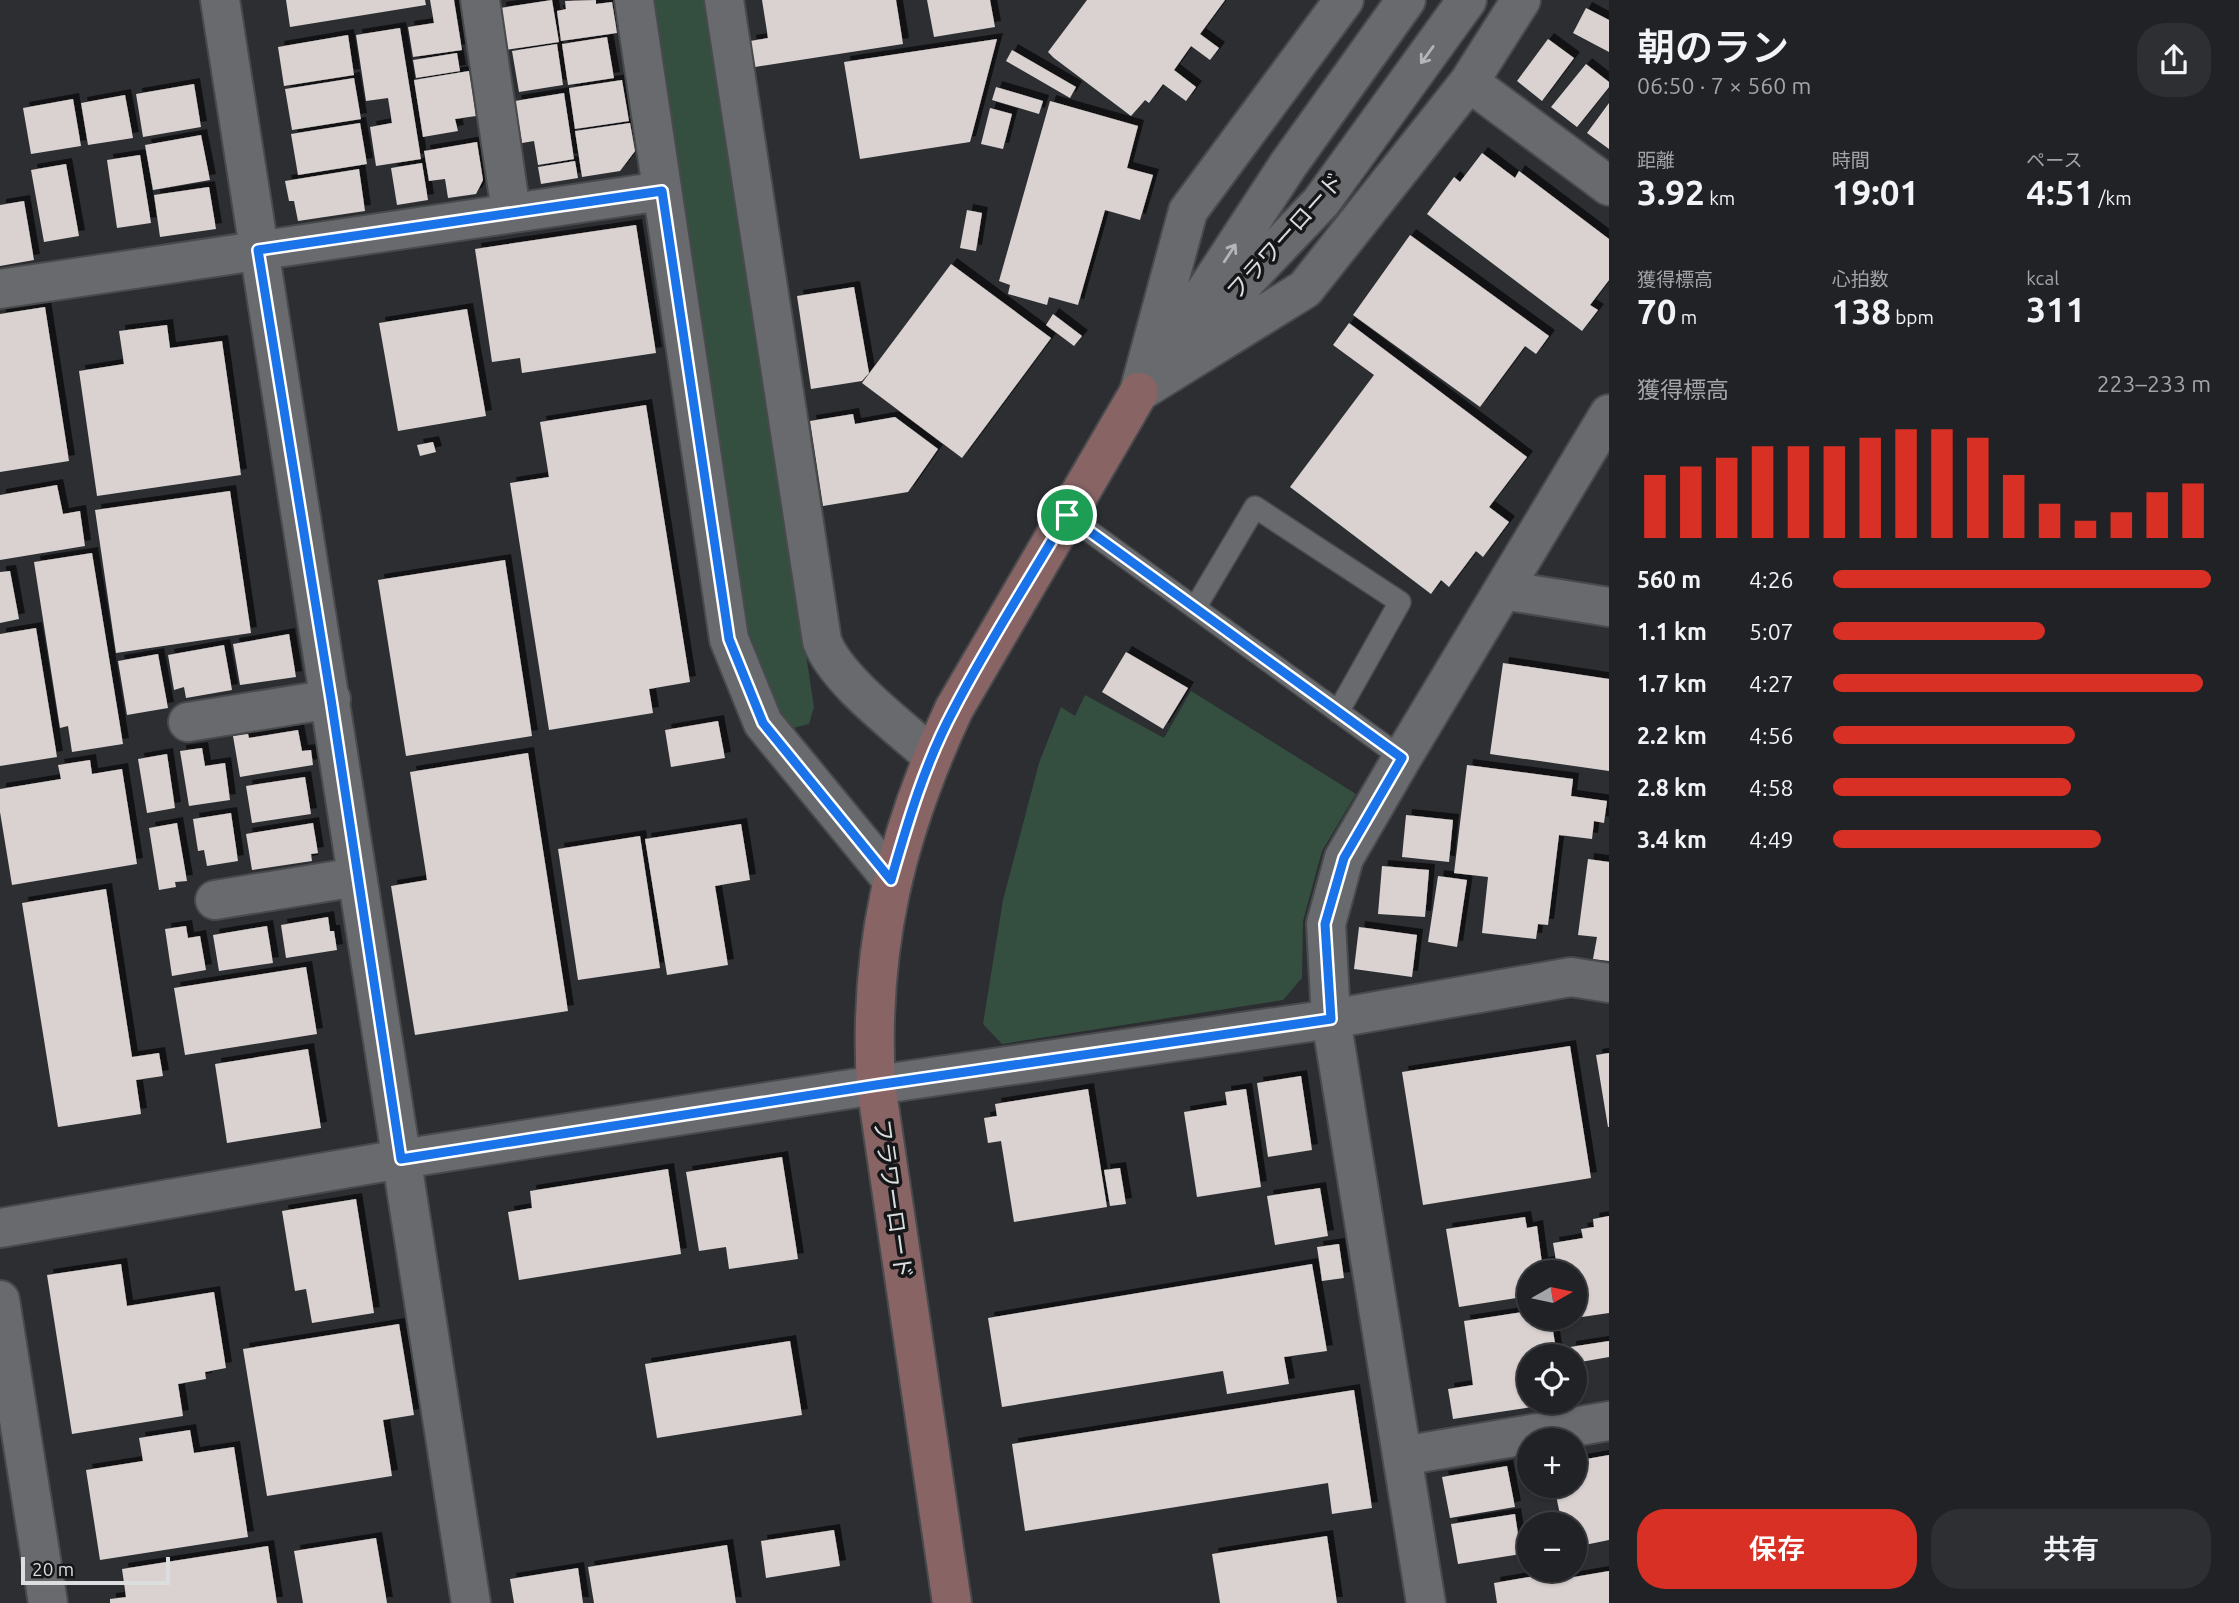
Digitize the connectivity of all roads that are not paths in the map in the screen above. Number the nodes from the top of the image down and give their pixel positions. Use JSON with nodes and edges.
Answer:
{"nodes":[{"id":1,"x":220,"y":0,"type":"edge"},
{"id":2,"x":480,"y":0,"type":"edge"},
{"id":3,"x":634,"y":0,"type":"edge"},
{"id":4,"x":724,"y":0,"type":"edge"},
{"id":5,"x":1344,"y":0,"type":"edge"},
{"id":6,"x":1406,"y":0,"type":"edge"},
{"id":7,"x":1467,"y":0,"type":"edge"},
{"id":8,"x":1521,"y":0,"type":"edge"},
{"id":9,"x":1469,"y":82,"type":"junction"},
{"id":10,"x":1609,"y":186,"type":"edge"},
{"id":11,"x":662,"y":191,"type":"junction"},
{"id":12,"x":511,"y":212,"type":"junction"},
{"id":13,"x":258,"y":250,"type":"junction"},
{"id":14,"x":0,"y":289,"type":"edge"},
{"id":15,"x":1139,"y":393,"type":"junction"},
{"id":16,"x":1609,"y":414,"type":"edge"},
{"id":17,"x":1067,"y":515,"type":"junction"},
{"id":18,"x":1503,"y":590,"type":"junction"},
{"id":19,"x":1609,"y":607,"type":"edge"},
{"id":20,"x":1195,"y":608,"type":"junction"},
{"id":21,"x":331,"y":699,"type":"junction"},
{"id":22,"x":1338,"y":712,"type":"junction"},
{"id":23,"x":188,"y":722,"type":"dead end"},
{"id":24,"x":932,"y":756,"type":"junction"},
{"id":25,"x":1402,"y":758,"type":"junction"},
{"id":26,"x":358,"y":877,"type":"junction"},
{"id":27,"x":891,"y":880,"type":"junction"},
{"id":28,"x":215,"y":900,"type":"dead end"},
{"id":29,"x":1609,"y":983,"type":"edge"},
{"id":30,"x":1331,"y":1019,"type":"junction"},
{"id":31,"x":876,"y":1085,"type":"junction"},
{"id":32,"x":401,"y":1159,"type":"junction"},
{"id":33,"x":0,"y":1227,"type":"edge"},
{"id":34,"x":0,"y":1300,"type":"edge"},
{"id":35,"x":1609,"y":1421,"type":"edge"},
{"id":36,"x":1402,"y":1456,"type":"junction"},
{"id":37,"x":48,"y":1603,"type":"edge"},
{"id":38,"x":471,"y":1603,"type":"edge"},
{"id":39,"x":952,"y":1603,"type":"edge"},
{"id":40,"x":1426,"y":1603,"type":"edge"}],
"edges":[{"from":1,"to":13,"type":"street"},
{"from":2,"to":12,"type":"street"},
{"from":3,"to":11,"type":"street"},
{"from":4,"to":24,"type":"street"},
{"from":5,"to":15,"type":"street"},
{"from":15,"to":6,"type":"street","name":"フラワーロード","one_way":true},
{"from":7,"to":15,"type":"street","name":"フラワーロード","one_way":true},
{"from":8,"to":9,"type":"street"},
{"from":9,"to":10,"type":"street"},
{"from":9,"to":15,"type":"street"},
{"from":11,"to":12,"type":"street"},
{"from":11,"to":27,"type":"street"},
{"from":12,"to":13,"type":"street"},
{"from":13,"to":14,"type":"street"},
{"from":13,"to":21,"type":"street"},
{"from":15,"to":17,"type":"street","name":"フラワーロード"},
{"from":16,"to":18,"type":"street"},
{"from":17,"to":20,"type":"lane"},
{"from":17,"to":24,"type":"street","name":"フラワーロード"},
{"from":18,"to":19,"type":"street"},
{"from":18,"to":25,"type":"street"},
{"from":20,"to":22,"type":"lane"},
{"from":20,"to":22,"type":"lane"},
{"from":21,"to":23,"type":"street"},
{"from":21,"to":26,"type":"street"},
{"from":22,"to":25,"type":"lane"},
{"from":24,"to":27,"type":"street","name":"フラワーロード"},
{"from":25,"to":30,"type":"street"},
{"from":26,"to":28,"type":"street"},
{"from":26,"to":32,"type":"street"},
{"from":27,"to":31,"type":"street","name":"フラワーロード"},
{"from":29,"to":30,"type":"street"},
{"from":30,"to":31,"type":"street"},
{"from":30,"to":36,"type":"street"},
{"from":31,"to":32,"type":"street"},
{"from":31,"to":39,"type":"street","name":"フラワーロード"},
{"from":32,"to":33,"type":"street"},
{"from":32,"to":38,"type":"street"},
{"from":34,"to":37,"type":"street"},
{"from":35,"to":36,"type":"street"},
{"from":36,"to":40,"type":"street"}]}
